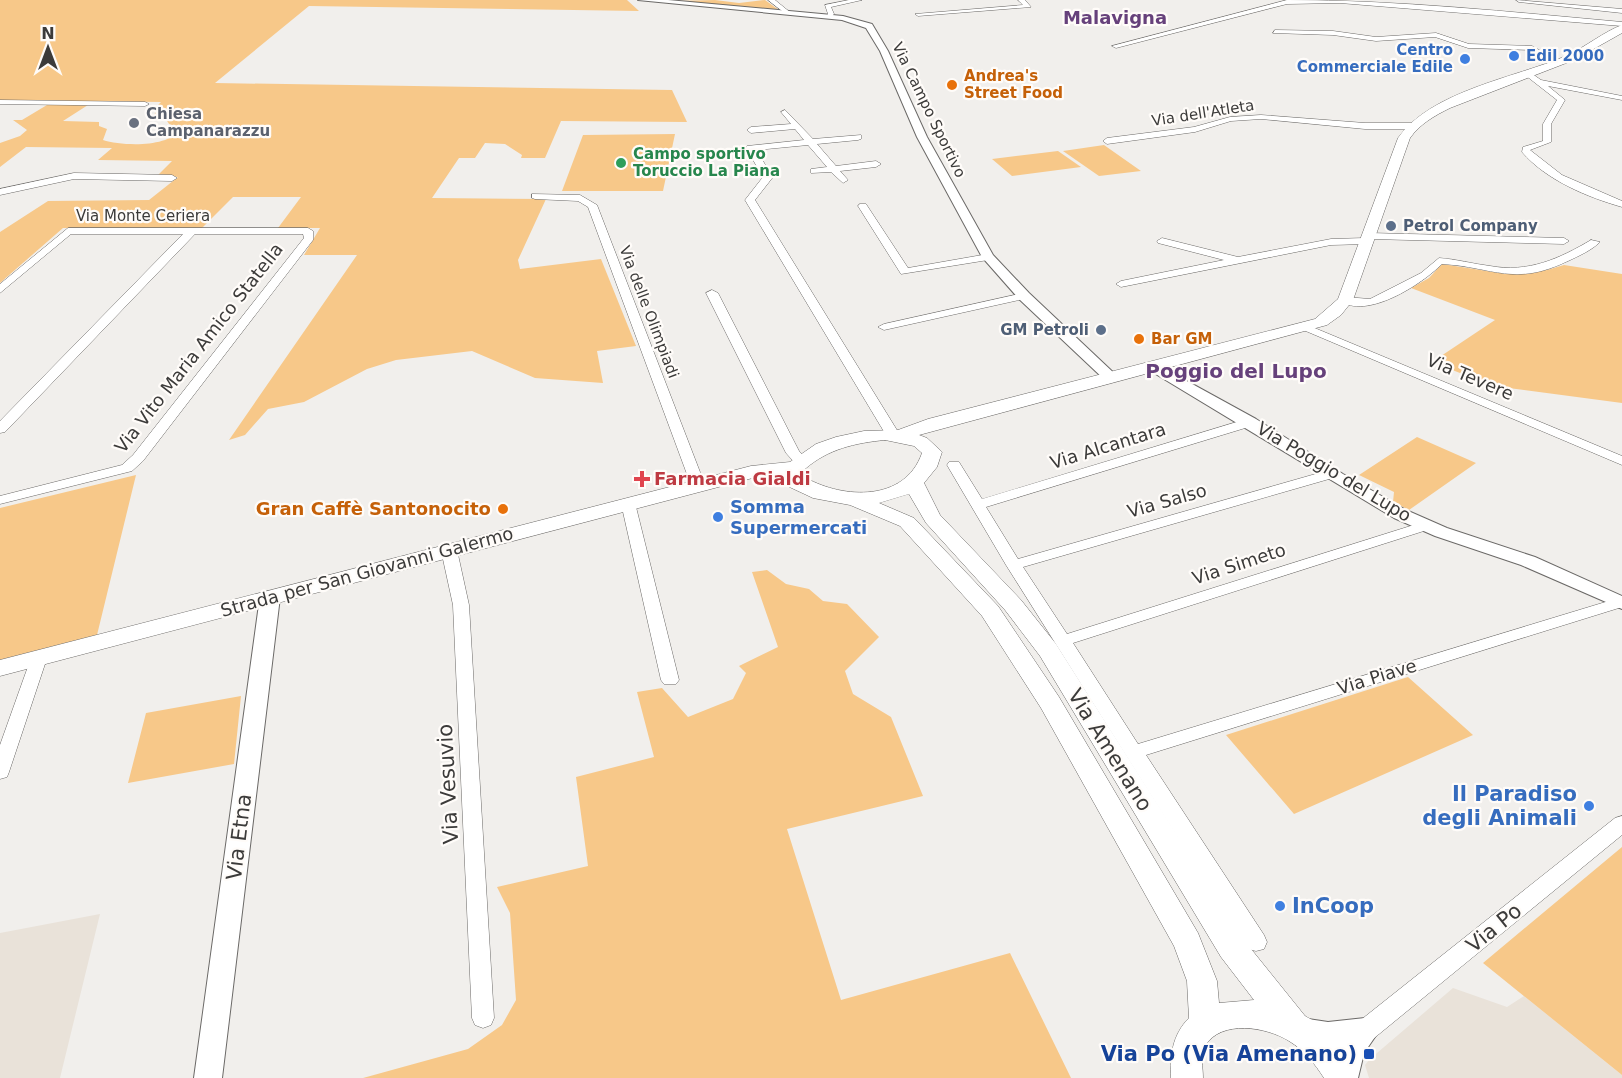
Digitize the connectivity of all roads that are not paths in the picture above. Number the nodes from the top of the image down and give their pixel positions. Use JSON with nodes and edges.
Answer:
{"nodes":[{"id":1,"x":642,"y":0,"type":"edge"},
{"id":2,"x":771,"y":0,"type":"edge"},
{"id":3,"x":859,"y":0,"type":"edge"},
{"id":4,"x":1021,"y":0,"type":"edge"},
{"id":5,"x":1519,"y":0,"type":"edge"},
{"id":6,"x":1488,"y":4,"type":"dead end"},
{"id":7,"x":1622,"y":11,"type":"edge"},
{"id":8,"x":788,"y":13,"type":"junction"},
{"id":9,"x":918,"y":14,"type":"dead end"},
{"id":10,"x":828,"y":16,"type":"junction"},
{"id":11,"x":1622,"y":18,"type":"edge"},
{"id":12,"x":1601,"y":19,"type":"junction"},
{"id":13,"x":1622,"y":26,"type":"edge"},
{"id":14,"x":1275,"y":32,"type":"dead end"},
{"id":15,"x":1116,"y":46,"type":"dead end"},
{"id":16,"x":1556,"y":62,"type":"junction"},
{"id":17,"x":1533,"y":77,"type":"junction"},
{"id":18,"x":1622,"y":98,"type":"edge"},
{"id":19,"x":0,"y":102,"type":"edge"},
{"id":20,"x":146,"y":104,"type":"dead end"},
{"id":21,"x":784,"y":112,"type":"dead end"},
{"id":22,"x":798,"y":126,"type":"junction"},
{"id":23,"x":1412,"y":126,"type":"junction"},
{"id":24,"x":751,"y":130,"type":"dead end"},
{"id":25,"x":858,"y":137,"type":"dead end"},
{"id":26,"x":811,"y":141,"type":"junction"},
{"id":27,"x":1107,"y":141,"type":"dead end"},
{"id":28,"x":876,"y":165,"type":"dead end"},
{"id":29,"x":834,"y":169,"type":"junction"},
{"id":30,"x":814,"y":171,"type":"dead end"},
{"id":31,"x":172,"y":178,"type":"dead end"},
{"id":32,"x":843,"y":180,"type":"dead end"},
{"id":33,"x":0,"y":192,"type":"edge"},
{"id":34,"x":535,"y":196,"type":"dead end"},
{"id":35,"x":1622,"y":204,"type":"edge"},
{"id":36,"x":863,"y":206,"type":"dead end"},
{"id":37,"x":192,"y":231,"type":"junction"},
{"id":38,"x":308,"y":231,"type":"joint"},
{"id":39,"x":1368,"y":239,"type":"junction"},
{"id":40,"x":1162,"y":241,"type":"dead end"},
{"id":41,"x":1564,"y":241,"type":"dead end"},
{"id":42,"x":1595,"y":242,"type":"dead end"},
{"id":43,"x":988,"y":256,"type":"junction"},
{"id":44,"x":1238,"y":261,"type":"junction"},
{"id":45,"x":1121,"y":284,"type":"dead end"},
{"id":46,"x":0,"y":290,"type":"edge"},
{"id":47,"x":712,"y":293,"type":"dead end"},
{"id":48,"x":1024,"y":296,"type":"junction"},
{"id":49,"x":1345,"y":300,"type":"junction"},
{"id":50,"x":884,"y":327,"type":"dead end"},
{"id":51,"x":1305,"y":327,"type":"junction"},
{"id":52,"x":1154,"y":367,"type":"junction"},
{"id":53,"x":1111,"y":378,"type":"junction"},
{"id":54,"x":1250,"y":422,"type":"junction"},
{"id":55,"x":935,"y":423,"type":"junction"},
{"id":56,"x":0,"y":429,"type":"edge"},
{"id":57,"x":898,"y":435,"type":"junction"},
{"id":58,"x":927,"y":444,"type":"junction"},
{"id":59,"x":1622,"y":461,"type":"edge"},
{"id":60,"x":954,"y":465,"type":"dead end"},
{"id":61,"x":797,"y":468,"type":"junction"},
{"id":62,"x":1331,"y":474,"type":"junction"},
{"id":63,"x":915,"y":484,"type":"junction"},
{"id":64,"x":699,"y":485,"type":"junction"},
{"id":65,"x":0,"y":500,"type":"edge"},
{"id":66,"x":856,"y":500,"type":"junction"},
{"id":67,"x":628,"y":503,"type":"junction"},
{"id":68,"x":977,"y":505,"type":"junction"},
{"id":69,"x":1425,"y":526,"type":"junction"},
{"id":70,"x":449,"y":550,"type":"junction"},
{"id":71,"x":1014,"y":565,"type":"junction"},
{"id":72,"x":270,"y":597,"type":"junction"},
{"id":73,"x":1621,"y":603,"type":"edge"},
{"id":74,"x":1065,"y":640,"type":"junction"},
{"id":75,"x":39,"y":658,"type":"junction"},
{"id":76,"x":0,"y":668,"type":"edge"},
{"id":77,"x":670,"y":680,"type":"dead end"},
{"id":78,"x":1134,"y":752,"type":"junction"},
{"id":79,"x":0,"y":772,"type":"edge"},
{"id":80,"x":1622,"y":824,"type":"edge"},
{"id":81,"x":1256,"y":942,"type":"dead end"},
{"id":82,"x":483,"y":1018,"type":"dead end"},
{"id":83,"x":1205,"y":1024,"type":"junction"},
{"id":84,"x":1297,"y":1028,"type":"junction"},
{"id":85,"x":1365,"y":1031,"type":"junction"},
{"id":86,"x":208,"y":1078,"type":"edge"},
{"id":87,"x":1187,"y":1078,"type":"edge"},
{"id":88,"x":1343,"y":1078,"type":"edge"}],
"edges":[{"from":1,"to":8,"type":"street","name":"Via Campo Sportivo"},
{"from":2,"to":8,"type":"street"},
{"from":3,"to":10,"type":"street"},
{"from":4,"to":9,"type":"street"},
{"from":5,"to":7,"type":"street"},
{"from":6,"to":12,"type":"street"},
{"from":8,"to":10,"type":"street","name":"Via Campo Sportivo"},
{"from":10,"to":43,"type":"street","name":"Via Campo Sportivo"},
{"from":11,"to":12,"type":"street"},
{"from":12,"to":13,"type":"street"},
{"from":12,"to":15,"type":"street"},
{"from":13,"to":16,"type":"main road"},
{"from":14,"to":16,"type":"street"},
{"from":16,"to":17,"type":"main road"},
{"from":17,"to":18,"type":"street"},
{"from":17,"to":23,"type":"main road"},
{"from":17,"to":35,"type":"street"},
{"from":19,"to":20,"type":"street"},
{"from":21,"to":22,"type":"street"},
{"from":22,"to":24,"type":"street"},
{"from":22,"to":26,"type":"street"},
{"from":23,"to":27,"type":"street","name":"Via dell'Atleta"},
{"from":23,"to":39,"type":"main road"},
{"from":25,"to":26,"type":"street"},
{"from":26,"to":29,"type":"street"},
{"from":26,"to":57,"type":"street"},
{"from":28,"to":29,"type":"street"},
{"from":29,"to":30,"type":"street"},
{"from":29,"to":32,"type":"street"},
{"from":31,"to":33,"type":"street"},
{"from":34,"to":64,"type":"street","name":"Via delle Olimpiadi"},
{"from":36,"to":43,"type":"street"},
{"from":37,"to":38,"type":"street","name":"Via Monte Ceriera"},
{"from":37,"to":46,"type":"street","name":"Via Monte Ceriera"},
{"from":37,"to":56,"type":"street"},
{"from":38,"to":65,"type":"street","name":"Via Vito Maria Amico Statella"},
{"from":39,"to":41,"type":"street"},
{"from":39,"to":44,"type":"street"},
{"from":39,"to":49,"type":"main road"},
{"from":40,"to":44,"type":"street"},
{"from":42,"to":49,"type":"street"},
{"from":43,"to":48,"type":"street","name":"Via Campo Sportivo"},
{"from":44,"to":45,"type":"street"},
{"from":47,"to":61,"type":"street"},
{"from":48,"to":50,"type":"street"},
{"from":48,"to":53,"type":"street","name":"Via Campo Sportivo"},
{"from":49,"to":51,"type":"main road"},
{"from":51,"to":52,"type":"main road"},
{"from":51,"to":59,"type":"street","name":"Via Tevere"},
{"from":52,"to":53,"type":"main road"},
{"from":52,"to":54,"type":"street","name":"Via Poggio del Lupo"},
{"from":53,"to":55,"type":"main road"},
{"from":54,"to":62,"type":"street","name":"Via Poggio del Lupo"},
{"from":54,"to":68,"type":"street","name":"Via Alcantara"},
{"from":55,"to":57,"type":"main road"},
{"from":55,"to":58,"type":"main road"},
{"from":57,"to":58,"type":"main road"},
{"from":57,"to":61,"type":"main road"},
{"from":58,"to":63,"type":"main road"},
{"from":60,"to":68,"type":"street"},
{"from":61,"to":64,"type":"main road","name":"Strada per San Giovanni Galermo"},
{"from":61,"to":66,"type":"main road"},
{"from":62,"to":69,"type":"street","name":"Via Poggio del Lupo"},
{"from":62,"to":71,"type":"street","name":"Via Salso"},
{"from":63,"to":66,"type":"main road"},
{"from":63,"to":84,"type":"main road","name":"Via Amenano"},
{"from":64,"to":67,"type":"main road","name":"Strada per San Giovanni Galermo"},
{"from":66,"to":83,"type":"main road","name":"Via Amenano"},
{"from":67,"to":70,"type":"main road","name":"Strada per San Giovanni Galermo"},
{"from":67,"to":77,"type":"street"},
{"from":68,"to":71,"type":"street"},
{"from":69,"to":73,"type":"street","name":"Via Poggio del Lupo"},
{"from":69,"to":74,"type":"street","name":"Via Simeto"},
{"from":70,"to":72,"type":"main road","name":"Strada per San Giovanni Galermo"},
{"from":70,"to":82,"type":"street","name":"Via Vesuvio"},
{"from":71,"to":74,"type":"street"},
{"from":72,"to":75,"type":"main road","name":"Strada per San Giovanni Galermo"},
{"from":72,"to":86,"type":"street","name":"Via Etna"},
{"from":73,"to":78,"type":"street","name":"Via Piave"},
{"from":74,"to":78,"type":"street"},
{"from":75,"to":76,"type":"main road","name":"Strada per San Giovanni Galermo"},
{"from":75,"to":79,"type":"street"},
{"from":78,"to":81,"type":"street"},
{"from":80,"to":85,"type":"street","name":"Via Po"},
{"from":83,"to":84,"type":"main road"},
{"from":83,"to":87,"type":"main road"},
{"from":84,"to":85,"type":"street"},
{"from":84,"to":88,"type":"main road","name":"Via Amenano"},
{"from":85,"to":88,"type":"street"}]}
